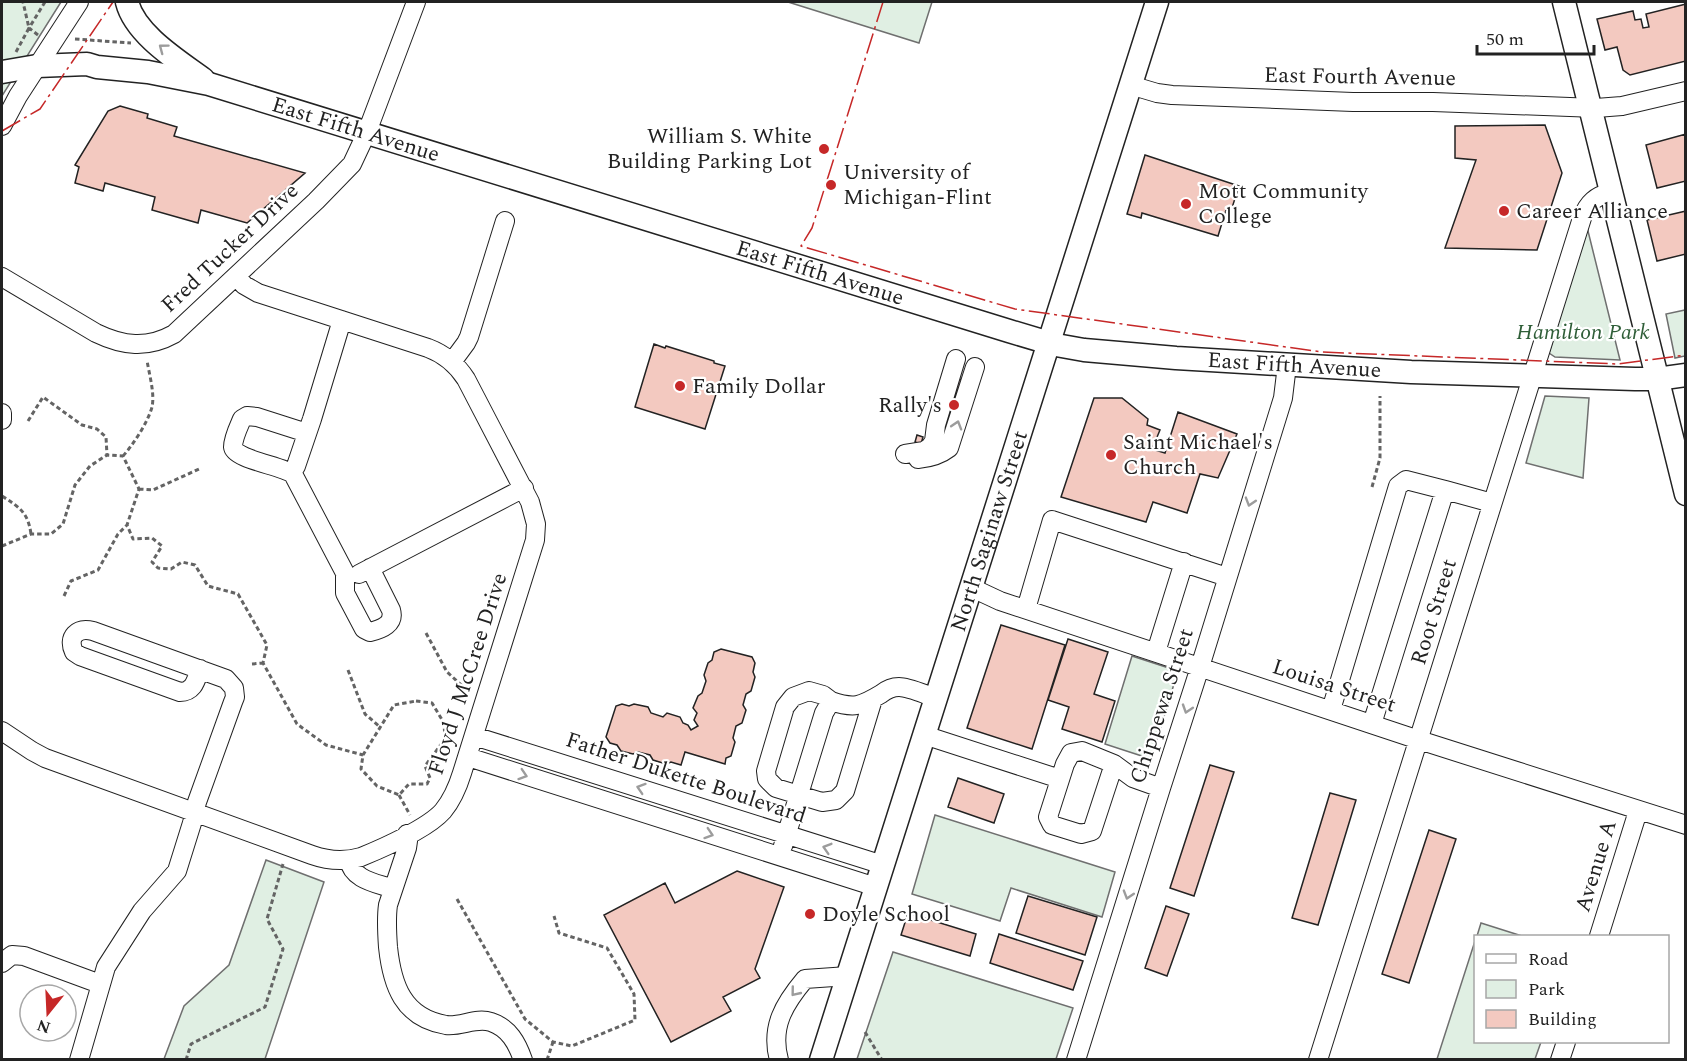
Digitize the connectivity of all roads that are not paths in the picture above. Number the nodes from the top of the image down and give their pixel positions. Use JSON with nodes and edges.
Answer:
{"nodes":[{"id":1,"x":79,"y":2,"type":"edge"},
{"id":2,"x":127,"y":2,"type":"edge"},
{"id":3,"x":416,"y":2,"type":"edge"},
{"id":4,"x":1564,"y":2,"type":"edge"},
{"id":5,"x":1151,"y":8,"type":"edge"},
{"id":6,"x":37,"y":66,"type":"junction"},
{"id":7,"x":2,"y":72,"type":"edge"},
{"id":8,"x":209,"y":84,"type":"junction"},
{"id":9,"x":1130,"y":85,"type":"junction"},
{"id":10,"x":1686,"y":91,"type":"edge"},
{"id":11,"x":1591,"y":108,"type":"junction"},
{"id":12,"x":2,"y":126,"type":"edge"},
{"id":13,"x":367,"y":132,"type":"junction"},
{"id":14,"x":1611,"y":192,"type":"junction"},
{"id":15,"x":505,"y":221,"type":"dead end"},
{"id":16,"x":236,"y":276,"type":"junction"},
{"id":17,"x":2,"y":278,"type":"edge"},
{"id":18,"x":342,"y":320,"type":"junction"},
{"id":19,"x":1049,"y":343,"type":"junction"},
{"id":20,"x":956,"y":359,"type":"dead end"},
{"id":21,"x":452,"y":362,"type":"junction"},
{"id":22,"x":1287,"y":365,"type":"junction"},
{"id":23,"x":975,"y":367,"type":"dead end"},
{"id":24,"x":1686,"y":375,"type":"edge"},
{"id":25,"x":1532,"y":376,"type":"junction"},
{"id":26,"x":1657,"y":379,"type":"junction"},
{"id":27,"x":2,"y":413,"type":"edge"},
{"id":28,"x":2,"y":420,"type":"edge"},
{"id":29,"x":307,"y":433,"type":"junction"},
{"id":30,"x":292,"y":473,"type":"junction"},
{"id":31,"x":524,"y":488,"type":"junction"},
{"id":32,"x":1445,"y":490,"type":"junction"},
{"id":33,"x":1686,"y":494,"type":"edge"},
{"id":34,"x":1492,"y":503,"type":"junction"},
{"id":35,"x":1184,"y":562,"type":"junction"},
{"id":36,"x":370,"y":568,"type":"junction"},
{"id":37,"x":346,"y":577,"type":"junction"},
{"id":38,"x":1227,"y":577,"type":"junction"},
{"id":39,"x":970,"y":587,"type":"junction"},
{"id":40,"x":1026,"y":609,"type":"junction"},
{"id":41,"x":1155,"y":652,"type":"junction"},
{"id":42,"x":1200,"y":667,"type":"junction"},
{"id":43,"x":200,"y":669,"type":"junction"},
{"id":44,"x":936,"y":698,"type":"junction"},
{"id":45,"x":873,"y":699,"type":"junction"},
{"id":46,"x":831,"y":701,"type":"junction"},
{"id":47,"x":1331,"y":710,"type":"junction"},
{"id":48,"x":1372,"y":724,"type":"junction"},
{"id":49,"x":2,"y":731,"type":"edge"},
{"id":50,"x":924,"y":735,"type":"junction"},
{"id":51,"x":474,"y":736,"type":"junction"},
{"id":52,"x":1419,"y":740,"type":"junction"},
{"id":53,"x":468,"y":757,"type":"junction"},
{"id":54,"x":1114,"y":764,"type":"junction"},
{"id":55,"x":565,"y":765,"type":"junction"},
{"id":56,"x":1060,"y":779,"type":"junction"},
{"id":57,"x":615,"y":780,"type":"junction"},
{"id":58,"x":559,"y":786,"type":"junction"},
{"id":59,"x":1161,"y":788,"type":"junction"},
{"id":60,"x":798,"y":795,"type":"junction"},
{"id":61,"x":608,"y":801,"type":"junction"},
{"id":62,"x":1638,"y":811,"type":"junction"},
{"id":63,"x":194,"y":813,"type":"junction"},
{"id":64,"x":1686,"y":825,"type":"edge"},
{"id":65,"x":407,"y":834,"type":"junction"},
{"id":66,"x":786,"y":835,"type":"junction"},
{"id":67,"x":779,"y":857,"type":"junction"},
{"id":68,"x":349,"y":860,"type":"junction"},
{"id":69,"x":883,"y":865,"type":"junction"},
{"id":70,"x":876,"y":887,"type":"junction"},
{"id":71,"x":393,"y":889,"type":"junction"},
{"id":72,"x":1599,"y":935,"type":"edge"},
{"id":73,"x":2,"y":963,"type":"edge"},
{"id":74,"x":848,"y":976,"type":"junction"},
{"id":75,"x":100,"y":984,"type":"junction"},
{"id":76,"x":1565,"y":1043,"type":"edge"},
{"id":77,"x":79,"y":1059,"type":"edge"},
{"id":78,"x":523,"y":1059,"type":"edge"},
{"id":79,"x":779,"y":1059,"type":"edge"},
{"id":80,"x":821,"y":1059,"type":"edge"},
{"id":81,"x":1077,"y":1059,"type":"edge"},
{"id":82,"x":1318,"y":1059,"type":"edge"},
{"id":83,"x":1560,"y":1059,"type":"edge"}],
"edges":[{"from":1,"to":6,"type":"street"},
{"from":8,"to":2,"type":"main road","one_way":true},
{"from":3,"to":13,"type":"street","name":"Fred Tucker Drive"},
{"from":4,"to":11,"type":"main road"},
{"from":5,"to":9,"type":"main road","name":"North Saginaw Street"},
{"from":6,"to":7,"type":"main road","name":"East Fifth Avenue"},
{"from":6,"to":8,"type":"main road","name":"East Fifth Avenue"},
{"from":6,"to":12,"type":"street"},
{"from":8,"to":13,"type":"main road","name":"East Fifth Avenue"},
{"from":9,"to":11,"type":"street","name":"East Fourth Avenue"},
{"from":9,"to":19,"type":"main road","name":"North Saginaw Street"},
{"from":10,"to":11,"type":"street","name":"East Fourth Avenue"},
{"from":11,"to":14,"type":"main road"},
{"from":13,"to":16,"type":"street","name":"Fred Tucker Drive"},
{"from":13,"to":19,"type":"main road","name":"East Fifth Avenue"},
{"from":14,"to":25,"type":"street","name":"Root Street"},
{"from":14,"to":26,"type":"main road"},
{"from":15,"to":21,"type":"street"},
{"from":16,"to":17,"type":"street","name":"Fred Tucker Drive"},
{"from":16,"to":18,"type":"street","name":"Floyd J McCree Drive"},
{"from":18,"to":21,"type":"street","name":"Floyd J McCree Drive"},
{"from":18,"to":29,"type":"street"},
{"from":19,"to":22,"type":"main road","name":"East Fifth Avenue"},
{"from":19,"to":39,"type":"main road","name":"North Saginaw Street"},
{"from":20,"to":23,"type":"street","one_way":true},
{"from":21,"to":31,"type":"street","name":"Floyd J McCree Drive"},
{"from":22,"to":25,"type":"main road","name":"East Fifth Avenue"},
{"from":22,"to":38,"type":"street","name":"Chippewa Street","one_way":true},
{"from":24,"to":26,"type":"main road","name":"East Fifth Avenue"},
{"from":25,"to":26,"type":"main road","name":"East Fifth Avenue"},
{"from":25,"to":34,"type":"street","name":"Root Street"},
{"from":26,"to":33,"type":"main road"},
{"from":27,"to":28,"type":"street"},
{"from":29,"to":30,"type":"street"},
{"from":29,"to":30,"type":"street"},
{"from":30,"to":37,"type":"street"},
{"from":31,"to":36,"type":"street"},
{"from":31,"to":51,"type":"street","name":"Floyd J McCree Drive"},
{"from":32,"to":34,"type":"street"},
{"from":32,"to":47,"type":"street"},
{"from":32,"to":48,"type":"street"},
{"from":34,"to":52,"type":"street","name":"Root Street"},
{"from":35,"to":38,"type":"street"},
{"from":35,"to":40,"type":"street"},
{"from":35,"to":41,"type":"street"},
{"from":36,"to":37,"type":"street"},
{"from":36,"to":37,"type":"street"},
{"from":38,"to":42,"type":"street","name":"Chippewa Street"},
{"from":39,"to":40,"type":"street","name":"Louisa Street"},
{"from":39,"to":44,"type":"main road","name":"North Saginaw Street"},
{"from":40,"to":41,"type":"street","name":"Louisa Street"},
{"from":41,"to":42,"type":"street","name":"Louisa Street"},
{"from":42,"to":47,"type":"street","name":"Louisa Street"},
{"from":42,"to":59,"type":"street","name":"Chippewa Street","one_way":true},
{"from":43,"to":43,"type":"street"},
{"from":43,"to":63,"type":"street"},
{"from":44,"to":45,"type":"street"},
{"from":44,"to":50,"type":"main road","name":"North Saginaw Street"},
{"from":45,"to":46,"type":"street"},
{"from":45,"to":60,"type":"street"},
{"from":46,"to":60,"type":"street"},
{"from":46,"to":60,"type":"street"},
{"from":47,"to":48,"type":"street","name":"Louisa Street"},
{"from":48,"to":52,"type":"street","name":"Louisa Street"},
{"from":49,"to":63,"type":"street","name":"Floyd J McCree Drive"},
{"from":50,"to":56,"type":"street"},
{"from":50,"to":69,"type":"main road","name":"North Saginaw Street"},
{"from":51,"to":53,"type":"street","name":"Floyd J McCree Drive"},
{"from":51,"to":55,"type":"street","name":"Father Dukette Boulevard"},
{"from":52,"to":62,"type":"street","name":"Louisa Street"},
{"from":52,"to":82,"type":"street","name":"Root Street"},
{"from":53,"to":58,"type":"street","name":"Father Dukette Boulevard","one_way":true},
{"from":53,"to":65,"type":"street","name":"Floyd J McCree Drive"},
{"from":54,"to":56,"type":"street"},
{"from":54,"to":56,"type":"street"},
{"from":54,"to":59,"type":"street"},
{"from":55,"to":57,"type":"street","name":"Father Dukette Boulevard"},
{"from":55,"to":58,"type":"street"},
{"from":57,"to":61,"type":"street"},
{"from":66,"to":57,"type":"street","name":"Father Dukette Boulevard","one_way":true},
{"from":58,"to":61,"type":"street","name":"Father Dukette Boulevard"},
{"from":59,"to":81,"type":"street","name":"Chippewa Street","one_way":true},
{"from":60,"to":66,"type":"street"},
{"from":61,"to":67,"type":"street","name":"Father Dukette Boulevard","one_way":true},
{"from":62,"to":64,"type":"street","name":"Louisa Street"},
{"from":62,"to":72,"type":"street","name":"Avenue A"},
{"from":63,"to":68,"type":"street","name":"Floyd J McCree Drive"},
{"from":63,"to":75,"type":"street"},
{"from":65,"to":68,"type":"street","name":"Floyd J McCree Drive"},
{"from":65,"to":71,"type":"street"},
{"from":66,"to":67,"type":"street"},
{"from":69,"to":66,"type":"street","name":"Father Dukette Boulevard","one_way":true},
{"from":67,"to":70,"type":"street","name":"Father Dukette Boulevard"},
{"from":68,"to":71,"type":"street"},
{"from":69,"to":70,"type":"main road","name":"North Saginaw Street"},
{"from":70,"to":74,"type":"main road","name":"North Saginaw Street"},
{"from":71,"to":78,"type":"street"},
{"from":73,"to":75,"type":"street"},
{"from":74,"to":79,"type":"street","one_way":true},
{"from":74,"to":80,"type":"main road","name":"North Saginaw Street"},
{"from":75,"to":77,"type":"street"},
{"from":76,"to":83,"type":"street"}]}
